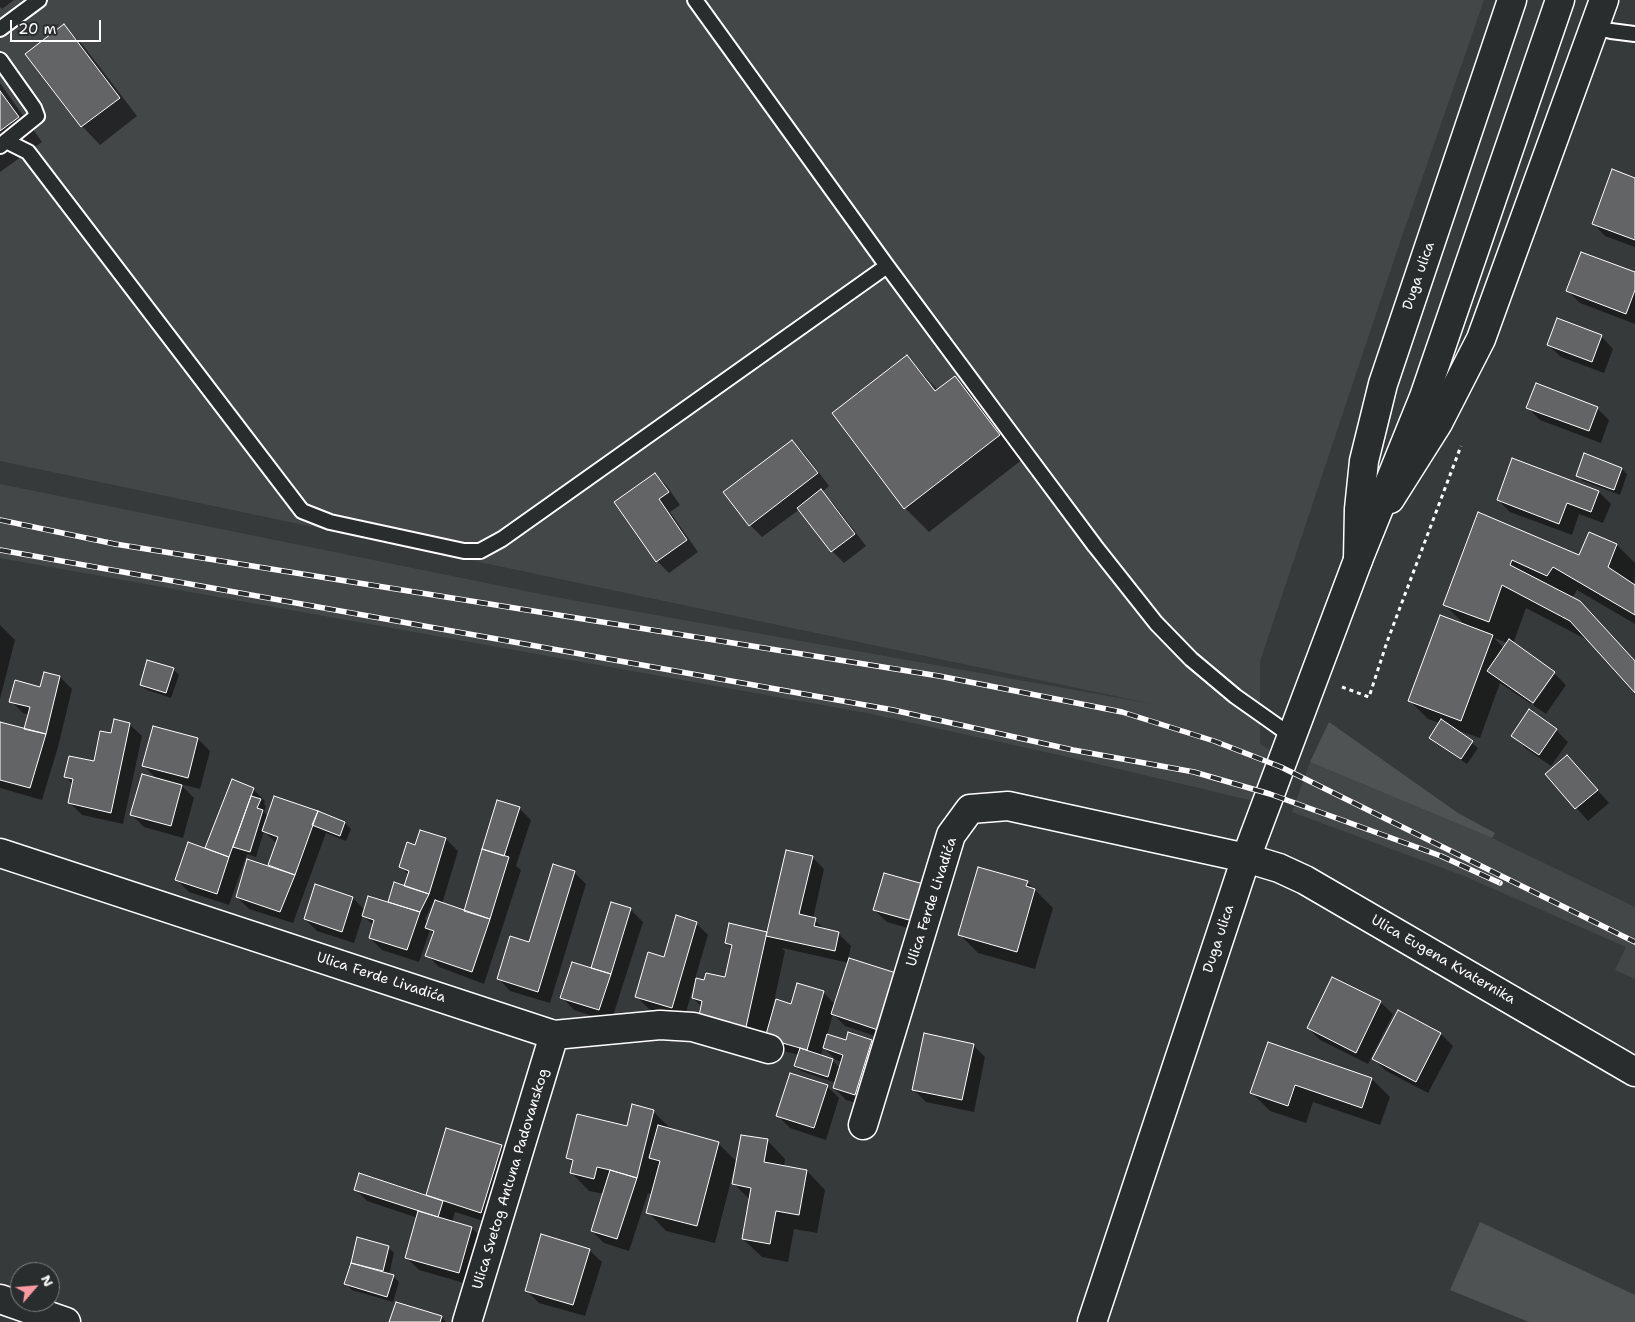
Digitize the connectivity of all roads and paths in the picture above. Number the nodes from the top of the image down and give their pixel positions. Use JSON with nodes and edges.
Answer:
{"nodes":[{"id":1,"x":40,"y":0,"type":"edge"},
{"id":2,"x":694,"y":0,"type":"edge"},
{"id":3,"x":1512,"y":0,"type":"edge"},
{"id":4,"x":1560,"y":0,"type":"edge"},
{"id":5,"x":1604,"y":0,"type":"edge"},
{"id":6,"x":1594,"y":27,"type":"junction"},
{"id":7,"x":0,"y":29,"type":"edge"},
{"id":8,"x":1635,"y":34,"type":"edge"},
{"id":9,"x":0,"y":60,"type":"edge"},
{"id":10,"x":3,"y":143,"type":"edge"},
{"id":11,"x":887,"y":266,"type":"junction"},
{"id":12,"x":1370,"y":530,"type":"junction"},
{"id":13,"x":1358,"y":560,"type":"junction"},
{"id":14,"x":1293,"y":737,"type":"junction"},
{"id":15,"x":0,"y":853,"type":"edge"},
{"id":16,"x":1246,"y":858,"type":"junction"},
{"id":17,"x":554,"y":1035,"type":"junction"},
{"id":18,"x":769,"y":1049,"type":"dead end"},
{"id":19,"x":1635,"y":1072,"type":"edge"},
{"id":20,"x":863,"y":1125,"type":"dead end"},
{"id":21,"x":0,"y":1299,"type":"edge"},
{"id":22,"x":66,"y":1322,"type":"edge"},
{"id":23,"x":468,"y":1322,"type":"edge"},
{"id":24,"x":1092,"y":1322,"type":"edge"}],
"edges":[{"from":1,"to":7,"type":"lane"},
{"from":2,"to":11,"type":"lane"},
{"from":3,"to":13,"type":"street","name":"Duga ulica"},
{"from":4,"to":12,"type":"street","name":"Duga ulica"},
{"from":5,"to":6,"type":"street","name":"Duga ulica"},
{"from":6,"to":8,"type":"lane"},
{"from":6,"to":12,"type":"street","name":"Duga ulica"},
{"from":9,"to":10,"type":"lane"},
{"from":10,"to":11,"type":"lane"},
{"from":11,"to":14,"type":"lane"},
{"from":12,"to":13,"type":"street","name":"Duga ulica"},
{"from":13,"to":14,"type":"street","name":"Duga ulica"},
{"from":14,"to":16,"type":"street","name":"Duga ulica"},
{"from":15,"to":17,"type":"street","name":"Ulica Ferde Livadića"},
{"from":16,"to":19,"type":"street","name":"Ulica Eugena Kvaternika"},
{"from":16,"to":20,"type":"street","name":"Ulica Ferde Livadića"},
{"from":16,"to":24,"type":"street","name":"Duga ulica"},
{"from":17,"to":18,"type":"street","name":"Ulica Ferde Livadića"},
{"from":17,"to":23,"type":"street","name":"Ulica Svetog Antuna Padovanskog"},
{"from":21,"to":22,"type":"street"}]}
